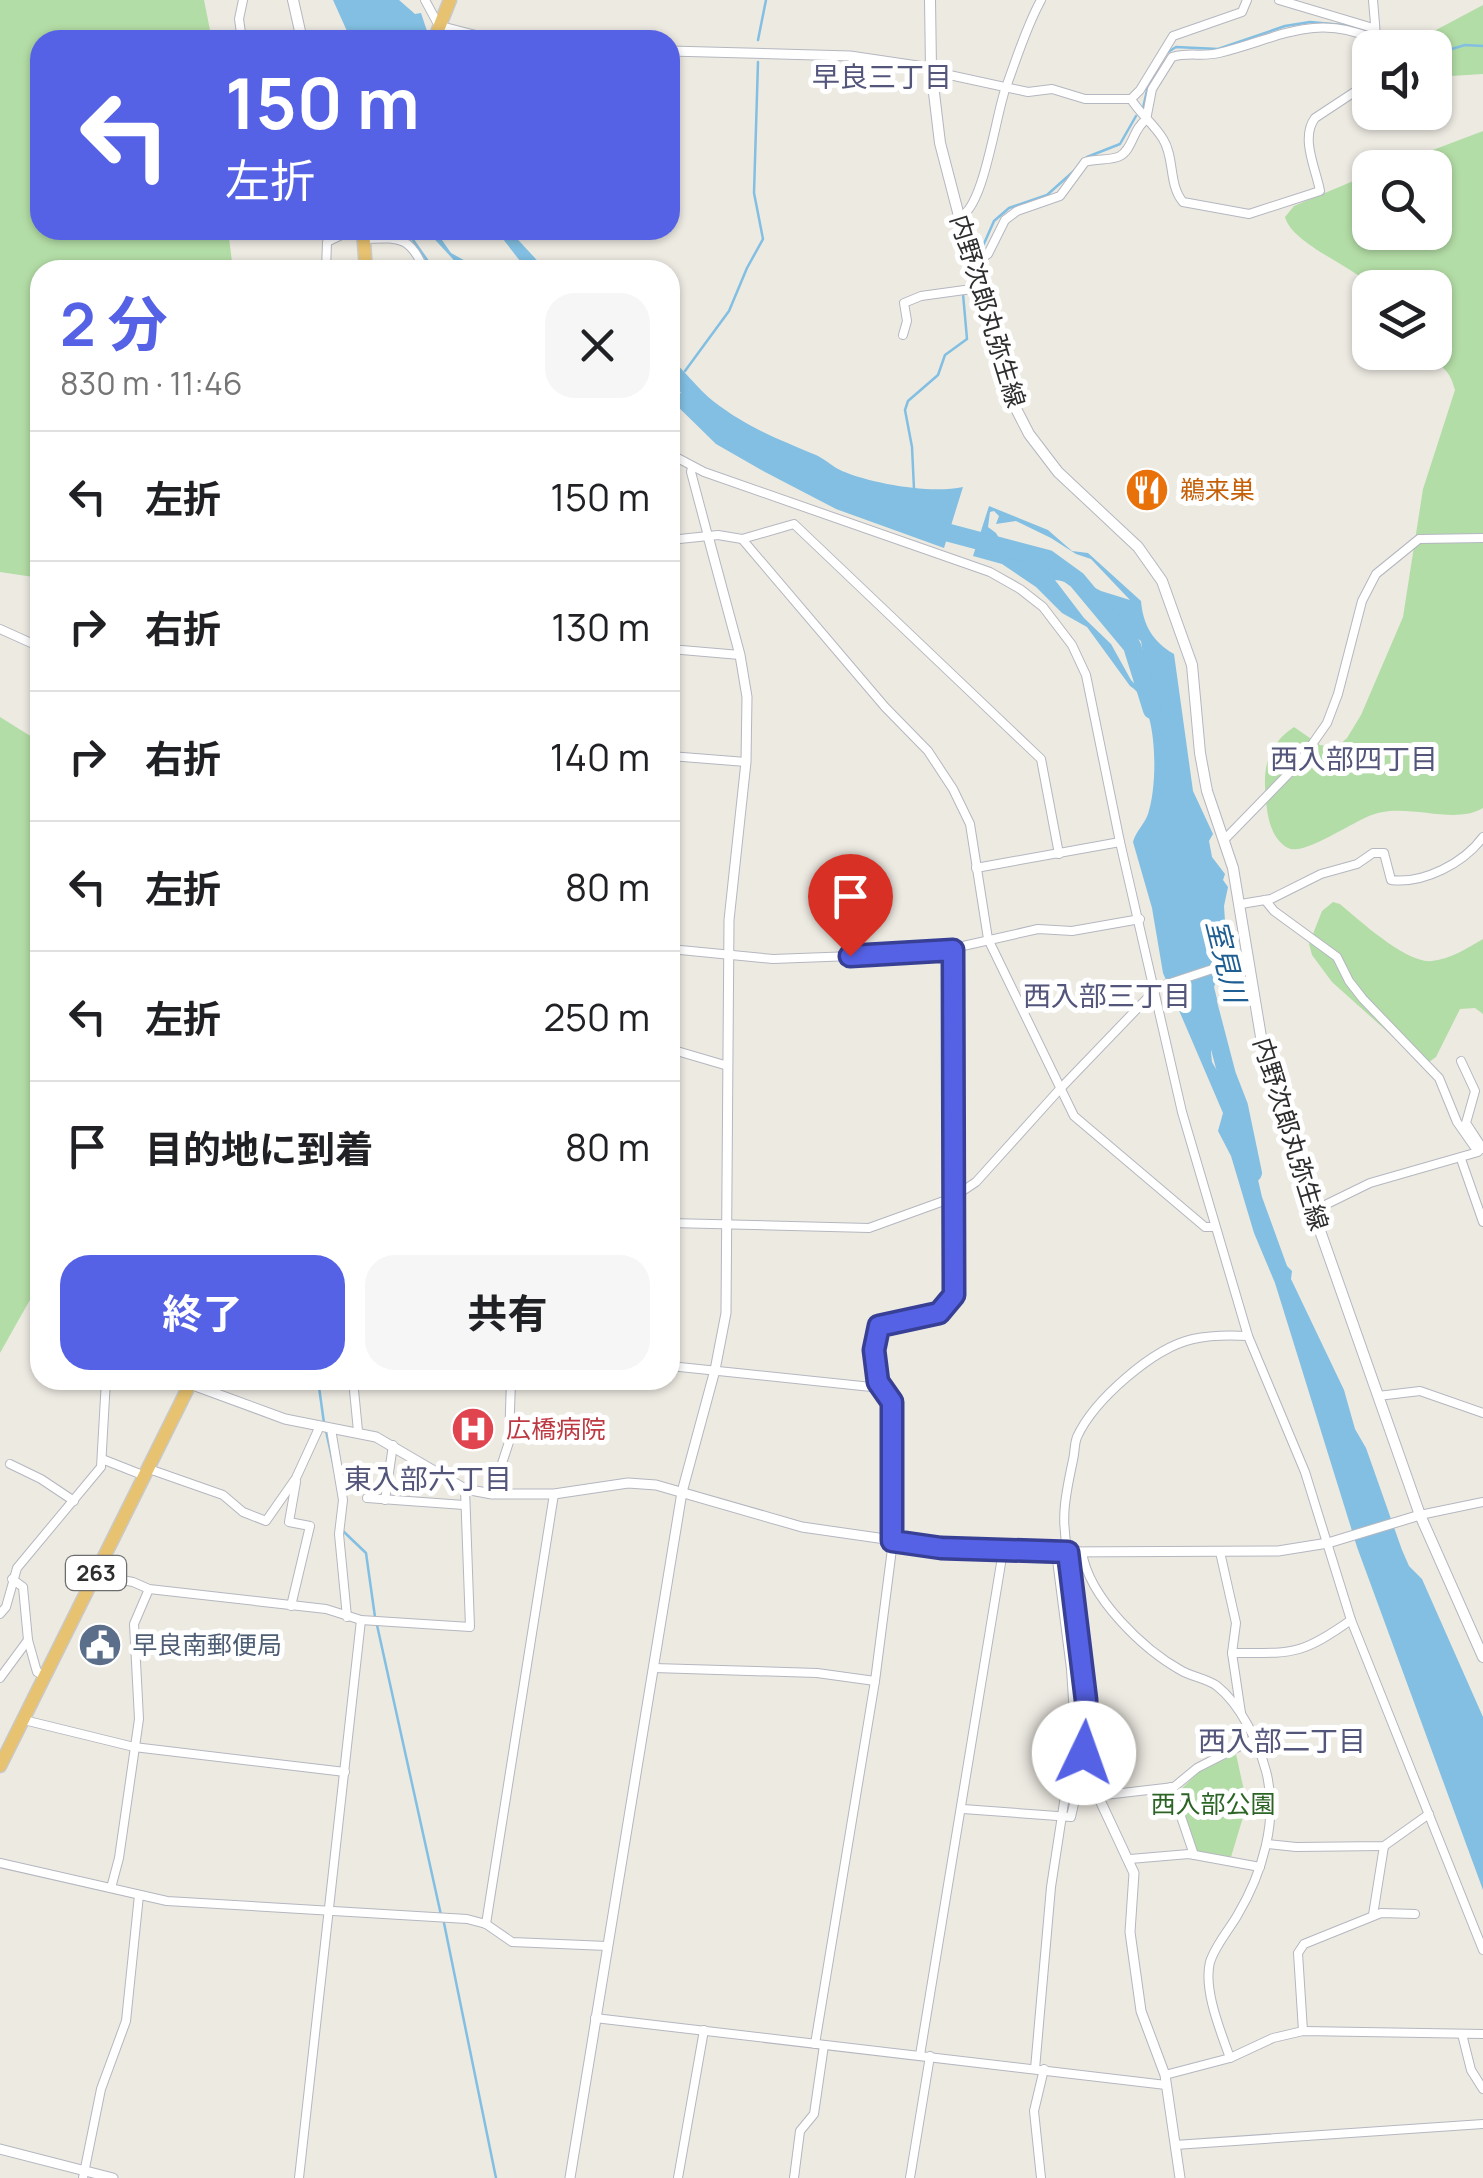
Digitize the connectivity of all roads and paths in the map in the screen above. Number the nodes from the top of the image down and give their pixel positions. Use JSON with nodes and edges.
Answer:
{"nodes":[{"id":1,"x":243,"y":0,"type":"edge"},
{"id":2,"x":292,"y":0,"type":"edge"},
{"id":3,"x":425,"y":0,"type":"edge"},
{"id":4,"x":450,"y":0,"type":"edge"},
{"id":5,"x":930,"y":0,"type":"edge"},
{"id":6,"x":1041,"y":0,"type":"edge"},
{"id":7,"x":1247,"y":0,"type":"edge"},
{"id":8,"x":1282,"y":0,"type":"edge"},
{"id":9,"x":1373,"y":0,"type":"edge"},
{"id":10,"x":1373,"y":28,"type":"joint"},
{"id":11,"x":240,"y":30,"type":"edge"},
{"id":12,"x":300,"y":30,"type":"edge"},
{"id":13,"x":435,"y":30,"type":"edge"},
{"id":14,"x":438,"y":30,"type":"edge"},
{"id":15,"x":1352,"y":33,"type":"edge"},
{"id":16,"x":680,"y":51,"type":"edge"},
{"id":17,"x":931,"y":70,"type":"junction"},
{"id":18,"x":1006,"y":87,"type":"junction"},
{"id":19,"x":1352,"y":93,"type":"edge"},
{"id":20,"x":1131,"y":99,"type":"junction"},
{"id":21,"x":1146,"y":120,"type":"junction"},
{"id":22,"x":959,"y":216,"type":"junction"},
{"id":23,"x":331,"y":240,"type":"edge"},
{"id":24,"x":404,"y":240,"type":"edge"},
{"id":25,"x":327,"y":242,"type":"joint"},
{"id":26,"x":326,"y":260,"type":"edge"},
{"id":27,"x":418,"y":260,"type":"edge"},
{"id":28,"x":972,"y":265,"type":"junction"},
{"id":29,"x":973,"y":290,"type":"junction"},
{"id":30,"x":903,"y":336,"type":"dead end"},
{"id":31,"x":680,"y":460,"type":"edge"},
{"id":32,"x":692,"y":467,"type":"junction"},
{"id":33,"x":708,"y":536,"type":"junction"},
{"id":34,"x":1483,"y":538,"type":"edge"},
{"id":35,"x":680,"y":539,"type":"edge"},
{"id":36,"x":742,"y":540,"type":"junction"},
{"id":37,"x":0,"y":629,"type":"edge"},
{"id":38,"x":30,"y":642,"type":"edge"},
{"id":39,"x":680,"y":650,"type":"edge"},
{"id":40,"x":740,"y":655,"type":"junction"},
{"id":41,"x":680,"y":757,"type":"edge"},
{"id":42,"x":746,"y":762,"type":"junction"},
{"id":43,"x":1483,"y":838,"type":"edge"},
{"id":44,"x":1225,"y":839,"type":"junction"},
{"id":45,"x":1120,"y":842,"type":"junction"},
{"id":46,"x":1060,"y":854,"type":"junction"},
{"id":47,"x":976,"y":868,"type":"junction"},
{"id":48,"x":1265,"y":900,"type":"junction"},
{"id":49,"x":1241,"y":904,"type":"junction"},
{"id":50,"x":1140,"y":919,"type":"junction"},
{"id":51,"x":988,"y":940,"type":"junction"},
{"id":52,"x":680,"y":950,"type":"edge"},
{"id":53,"x":953,"y":950,"type":"junction"},
{"id":54,"x":728,"y":955,"type":"junction"},
{"id":55,"x":1243,"y":960,"type":"junction"},
{"id":56,"x":1156,"y":990,"type":"junction"},
{"id":57,"x":680,"y":1052,"type":"edge"},
{"id":58,"x":1462,"y":1061,"type":"dead end"},
{"id":59,"x":728,"y":1066,"type":"junction"},
{"id":60,"x":1059,"y":1090,"type":"junction"},
{"id":61,"x":1481,"y":1150,"type":"edge"},
{"id":62,"x":1461,"y":1159,"type":"junction"},
{"id":63,"x":952,"y":1198,"type":"junction"},
{"id":64,"x":1312,"y":1208,"type":"junction"},
{"id":65,"x":1483,"y":1222,"type":"edge"},
{"id":66,"x":680,"y":1223,"type":"edge"},
{"id":67,"x":728,"y":1225,"type":"junction"},
{"id":68,"x":1214,"y":1227,"type":"junction"},
{"id":69,"x":1248,"y":1336,"type":"junction"},
{"id":70,"x":680,"y":1367,"type":"edge"},
{"id":71,"x":716,"y":1370,"type":"junction"},
{"id":72,"x":881,"y":1388,"type":"junction"},
{"id":73,"x":105,"y":1390,"type":"edge"},
{"id":74,"x":187,"y":1390,"type":"edge"},
{"id":75,"x":211,"y":1390,"type":"edge"},
{"id":76,"x":355,"y":1390,"type":"edge"},
{"id":77,"x":511,"y":1390,"type":"edge"},
{"id":78,"x":1378,"y":1396,"type":"junction"},
{"id":79,"x":1483,"y":1413,"type":"edge"},
{"id":80,"x":326,"y":1428,"type":"junction"},
{"id":81,"x":358,"y":1431,"type":"junction"},
{"id":82,"x":393,"y":1445,"type":"junction"},
{"id":83,"x":102,"y":1458,"type":"junction"},
{"id":84,"x":10,"y":1464,"type":"dead end"},
{"id":85,"x":147,"y":1473,"type":"junction"},
{"id":86,"x":296,"y":1478,"type":"junction"},
{"id":87,"x":465,"y":1489,"type":"junction"},
{"id":88,"x":682,"y":1492,"type":"junction"},
{"id":89,"x":492,"y":1494,"type":"junction"},
{"id":90,"x":554,"y":1494,"type":"junction"},
{"id":91,"x":368,"y":1498,"type":"dead end"},
{"id":92,"x":384,"y":1500,"type":"junction"},
{"id":93,"x":74,"y":1501,"type":"junction"},
{"id":94,"x":1483,"y":1502,"type":"edge"},
{"id":95,"x":464,"y":1505,"type":"junction"},
{"id":96,"x":1414,"y":1517,"type":"junction"},
{"id":97,"x":892,"y":1541,"type":"junction"},
{"id":98,"x":1332,"y":1542,"type":"junction"},
{"id":99,"x":1003,"y":1551,"type":"junction"},
{"id":100,"x":1056,"y":1552,"type":"junction"},
{"id":101,"x":1068,"y":1552,"type":"junction"},
{"id":102,"x":1082,"y":1552,"type":"junction"},
{"id":103,"x":1220,"y":1552,"type":"junction"},
{"id":104,"x":95,"y":1575,"type":"junction"},
{"id":105,"x":12,"y":1579,"type":"junction"},
{"id":106,"x":5,"y":1588,"type":"edge"},
{"id":107,"x":149,"y":1589,"type":"junction"},
{"id":108,"x":291,"y":1606,"type":"junction"},
{"id":109,"x":0,"y":1614,"type":"edge"},
{"id":110,"x":347,"y":1617,"type":"junction"},
{"id":111,"x":1350,"y":1620,"type":"junction"},
{"id":112,"x":364,"y":1621,"type":"junction"},
{"id":113,"x":28,"y":1640,"type":"junction"},
{"id":114,"x":1232,"y":1653,"type":"junction"},
{"id":115,"x":1483,"y":1658,"type":"edge"},
{"id":116,"x":654,"y":1668,"type":"junction"},
{"id":117,"x":46,"y":1676,"type":"junction"},
{"id":118,"x":0,"y":1678,"type":"edge"},
{"id":119,"x":875,"y":1680,"type":"junction"},
{"id":120,"x":1241,"y":1715,"type":"junction"},
{"id":121,"x":24,"y":1720,"type":"junction"},
{"id":122,"x":1254,"y":1739,"type":"junction"},
{"id":123,"x":134,"y":1747,"type":"junction"},
{"id":124,"x":1,"y":1762,"type":"edge"},
{"id":125,"x":1083,"y":1764,"type":"junction"},
{"id":126,"x":345,"y":1772,"type":"junction"},
{"id":127,"x":1172,"y":1787,"type":"junction"},
{"id":128,"x":1096,"y":1796,"type":"junction"},
{"id":129,"x":963,"y":1809,"type":"junction"},
{"id":130,"x":1428,"y":1814,"type":"junction"},
{"id":131,"x":1063,"y":1818,"type":"junction"},
{"id":132,"x":1268,"y":1844,"type":"junction"},
{"id":133,"x":1384,"y":1846,"type":"junction"},
{"id":134,"x":1194,"y":1854,"type":"junction"},
{"id":135,"x":1130,"y":1859,"type":"junction"},
{"id":136,"x":0,"y":1863,"type":"edge"},
{"id":137,"x":1260,"y":1867,"type":"junction"},
{"id":138,"x":111,"y":1888,"type":"junction"},
{"id":139,"x":139,"y":1895,"type":"junction"},
{"id":140,"x":330,"y":1912,"type":"junction"},
{"id":141,"x":1415,"y":1914,"type":"dead end"},
{"id":142,"x":1373,"y":1915,"type":"junction"},
{"id":143,"x":486,"y":1924,"type":"junction"},
{"id":144,"x":607,"y":1946,"type":"junction"},
{"id":145,"x":1483,"y":1950,"type":"edge"},
{"id":146,"x":596,"y":2018,"type":"junction"},
{"id":147,"x":704,"y":2030,"type":"junction"},
{"id":148,"x":1302,"y":2031,"type":"junction"},
{"id":149,"x":1462,"y":2034,"type":"junction"},
{"id":150,"x":1483,"y":2034,"type":"edge"},
{"id":151,"x":820,"y":2044,"type":"junction"},
{"id":152,"x":925,"y":2055,"type":"junction"},
{"id":153,"x":1230,"y":2058,"type":"junction"},
{"id":154,"x":1040,"y":2069,"type":"junction"},
{"id":155,"x":1166,"y":2080,"type":"junction"},
{"id":156,"x":1483,"y":2090,"type":"edge"},
{"id":157,"x":1483,"y":2124,"type":"edge"},
{"id":158,"x":1175,"y":2145,"type":"junction"},
{"id":159,"x":0,"y":2149,"type":"edge"},
{"id":160,"x":84,"y":2174,"type":"edge"},
{"id":161,"x":113,"y":2178,"type":"edge"},
{"id":162,"x":299,"y":2178,"type":"edge"},
{"id":163,"x":570,"y":2178,"type":"edge"},
{"id":164,"x":678,"y":2178,"type":"edge"},
{"id":165,"x":794,"y":2178,"type":"edge"},
{"id":166,"x":910,"y":2178,"type":"edge"},
{"id":167,"x":1041,"y":2178,"type":"edge"},
{"id":168,"x":1180,"y":2178,"type":"edge"}],
"edges":[{"from":1,"to":11,"type":"street"},
{"from":2,"to":12,"type":"main road"},
{"from":3,"to":13,"type":"street"},
{"from":4,"to":14,"type":"highway"},
{"from":5,"to":17,"type":"main road","name":"内野次郎丸弥生線"},
{"from":6,"to":18,"type":"street"},
{"from":7,"to":20,"type":"street"},
{"from":8,"to":10,"type":"street"},
{"from":9,"to":10,"type":"street"},
{"from":15,"to":21,"type":"street"},
{"from":16,"to":17,"type":"street"},
{"from":17,"to":18,"type":"street"},
{"from":17,"to":22,"type":"main road","name":"内野次郎丸弥生線"},
{"from":18,"to":20,"type":"street"},
{"from":18,"to":22,"type":"street"},
{"from":19,"to":21,"type":"street"},
{"from":20,"to":21,"type":"street"},
{"from":21,"to":28,"type":"street"},
{"from":22,"to":28,"type":"main road","name":"内野次郎丸弥生線"},
{"from":23,"to":25,"type":"street"},
{"from":24,"to":27,"type":"street"},
{"from":25,"to":26,"type":"street"},
{"from":28,"to":29,"type":"main road","name":"内野次郎丸弥生線"},
{"from":29,"to":30,"type":"street"},
{"from":29,"to":44,"type":"main road","name":"内野次郎丸弥生線"},
{"from":31,"to":32,"type":"street"},
{"from":32,"to":33,"type":"street"},
{"from":32,"to":45,"type":"street"},
{"from":33,"to":35,"type":"street"},
{"from":33,"to":36,"type":"street"},
{"from":33,"to":40,"type":"street"},
{"from":34,"to":44,"type":"street"},
{"from":36,"to":46,"type":"street"},
{"from":36,"to":47,"type":"street"},
{"from":37,"to":38,"type":"street"},
{"from":39,"to":40,"type":"street"},
{"from":40,"to":42,"type":"street"},
{"from":41,"to":42,"type":"street"},
{"from":42,"to":54,"type":"street"},
{"from":43,"to":48,"type":"street"},
{"from":44,"to":49,"type":"main road","name":"内野次郎丸弥生線"},
{"from":45,"to":46,"type":"street"},
{"from":45,"to":50,"type":"street"},
{"from":46,"to":47,"type":"street"},
{"from":47,"to":51,"type":"street"},
{"from":48,"to":49,"type":"street"},
{"from":48,"to":61,"type":"street"},
{"from":49,"to":55,"type":"main road","name":"内野次郎丸弥生線"},
{"from":50,"to":51,"type":"street"},
{"from":50,"to":56,"type":"street"},
{"from":51,"to":53,"type":"street"},
{"from":51,"to":60,"type":"street"},
{"from":52,"to":54,"type":"street"},
{"from":53,"to":54,"type":"street"},
{"from":53,"to":63,"type":"street"},
{"from":54,"to":59,"type":"street"},
{"from":55,"to":56,"type":"street"},
{"from":55,"to":64,"type":"main road","name":"内野次郎丸弥生線"},
{"from":56,"to":60,"type":"street"},
{"from":56,"to":68,"type":"street"},
{"from":57,"to":59,"type":"street"},
{"from":58,"to":61,"type":"street"},
{"from":59,"to":67,"type":"street"},
{"from":60,"to":63,"type":"street"},
{"from":60,"to":68,"type":"street"},
{"from":61,"to":62,"type":"street"},
{"from":62,"to":64,"type":"street"},
{"from":62,"to":65,"type":"street"},
{"from":63,"to":67,"type":"street"},
{"from":63,"to":72,"type":"street"},
{"from":64,"to":78,"type":"main road","name":"内野次郎丸弥生線"},
{"from":66,"to":67,"type":"street"},
{"from":67,"to":71,"type":"street"},
{"from":68,"to":69,"type":"street"},
{"from":69,"to":98,"type":"street"},
{"from":69,"to":101,"type":"street"},
{"from":70,"to":71,"type":"street"},
{"from":71,"to":72,"type":"street"},
{"from":71,"to":88,"type":"street"},
{"from":72,"to":97,"type":"street"},
{"from":73,"to":83,"type":"street"},
{"from":74,"to":85,"type":"highway","number":"263"},
{"from":75,"to":80,"type":"street"},
{"from":76,"to":81,"type":"street"},
{"from":77,"to":89,"type":"street"},
{"from":78,"to":79,"type":"street"},
{"from":78,"to":96,"type":"main road","name":"内野次郎丸弥生線"},
{"from":80,"to":81,"type":"street"},
{"from":80,"to":86,"type":"street"},
{"from":80,"to":110,"type":"street"},
{"from":81,"to":82,"type":"street"},
{"from":82,"to":87,"type":"street"},
{"from":82,"to":92,"type":"street"},
{"from":83,"to":85,"type":"street"},
{"from":83,"to":93,"type":"street"},
{"from":84,"to":93,"type":"street"},
{"from":85,"to":86,"type":"street"},
{"from":85,"to":104,"type":"highway","number":"263"},
{"from":86,"to":108,"type":"street"},
{"from":87,"to":89,"type":"street"},
{"from":87,"to":95,"type":"street"},
{"from":88,"to":90,"type":"street"},
{"from":88,"to":97,"type":"street"},
{"from":88,"to":116,"type":"street"},
{"from":89,"to":90,"type":"street"},
{"from":90,"to":143,"type":"street"},
{"from":91,"to":92,"type":"street"},
{"from":92,"to":95,"type":"street"},
{"from":93,"to":105,"type":"street"},
{"from":94,"to":96,"type":"street"},
{"from":95,"to":112,"type":"street"},
{"from":96,"to":98,"type":"street"},
{"from":96,"to":115,"type":"main road","name":"内野次郎丸弥生線"},
{"from":97,"to":99,"type":"street"},
{"from":97,"to":119,"type":"street"},
{"from":98,"to":103,"type":"street"},
{"from":98,"to":111,"type":"street"},
{"from":99,"to":100,"type":"street"},
{"from":99,"to":129,"type":"street"},
{"from":100,"to":101,"type":"street"},
{"from":100,"to":131,"type":"street"},
{"from":101,"to":102,"type":"street"},
{"from":101,"to":125,"type":"street"},
{"from":102,"to":103,"type":"street"},
{"from":102,"to":120,"type":"street"},
{"from":103,"to":114,"type":"street"},
{"from":104,"to":107,"type":"street"},
{"from":104,"to":117,"type":"highway","number":"263"},
{"from":105,"to":106,"type":"street"},
{"from":105,"to":113,"type":"street"},
{"from":106,"to":109,"type":"street"},
{"from":107,"to":108,"type":"street"},
{"from":107,"to":123,"type":"street"},
{"from":108,"to":110,"type":"street"},
{"from":110,"to":112,"type":"street"},
{"from":111,"to":114,"type":"street"},
{"from":111,"to":130,"type":"street"},
{"from":112,"to":126,"type":"street"},
{"from":113,"to":117,"type":"street"},
{"from":113,"to":118,"type":"street"},
{"from":114,"to":120,"type":"street"},
{"from":116,"to":119,"type":"street"},
{"from":116,"to":144,"type":"street"},
{"from":117,"to":121,"type":"highway","number":"263"},
{"from":119,"to":151,"type":"street"},
{"from":120,"to":122,"type":"street"},
{"from":121,"to":123,"type":"street"},
{"from":121,"to":124,"type":"highway","number":"263"},
{"from":122,"to":127,"type":"street"},
{"from":122,"to":132,"type":"street"},
{"from":123,"to":126,"type":"street"},
{"from":123,"to":138,"type":"street"},
{"from":125,"to":128,"type":"street"},
{"from":125,"to":131,"type":"street"},
{"from":126,"to":140,"type":"street"},
{"from":127,"to":128,"type":"street"},
{"from":127,"to":134,"type":"street"},
{"from":128,"to":135,"type":"street"},
{"from":129,"to":131,"type":"street"},
{"from":129,"to":152,"type":"street"},
{"from":130,"to":133,"type":"street"},
{"from":130,"to":145,"type":"street"},
{"from":131,"to":154,"type":"street"},
{"from":132,"to":133,"type":"street"},
{"from":132,"to":137,"type":"street"},
{"from":133,"to":142,"type":"street"},
{"from":134,"to":135,"type":"street"},
{"from":134,"to":137,"type":"street"},
{"from":135,"to":155,"type":"street"},
{"from":136,"to":138,"type":"street"},
{"from":137,"to":153,"type":"street"},
{"from":138,"to":139,"type":"street"},
{"from":139,"to":140,"type":"street"},
{"from":139,"to":160,"type":"street"},
{"from":140,"to":143,"type":"street"},
{"from":140,"to":162,"type":"street"},
{"from":141,"to":142,"type":"street"},
{"from":142,"to":148,"type":"street"},
{"from":143,"to":144,"type":"street"},
{"from":144,"to":146,"type":"street"},
{"from":146,"to":147,"type":"street"},
{"from":146,"to":163,"type":"street"},
{"from":147,"to":151,"type":"street"},
{"from":147,"to":164,"type":"street"},
{"from":148,"to":149,"type":"street"},
{"from":148,"to":153,"type":"street"},
{"from":149,"to":150,"type":"street"},
{"from":149,"to":156,"type":"street"},
{"from":151,"to":152,"type":"street"},
{"from":151,"to":165,"type":"street"},
{"from":152,"to":154,"type":"street"},
{"from":152,"to":166,"type":"street"},
{"from":153,"to":155,"type":"street"},
{"from":154,"to":155,"type":"street"},
{"from":154,"to":167,"type":"street"},
{"from":155,"to":158,"type":"street"},
{"from":157,"to":158,"type":"street"},
{"from":158,"to":168,"type":"street"},
{"from":159,"to":160,"type":"street"},
{"from":160,"to":161,"type":"street"}]}
